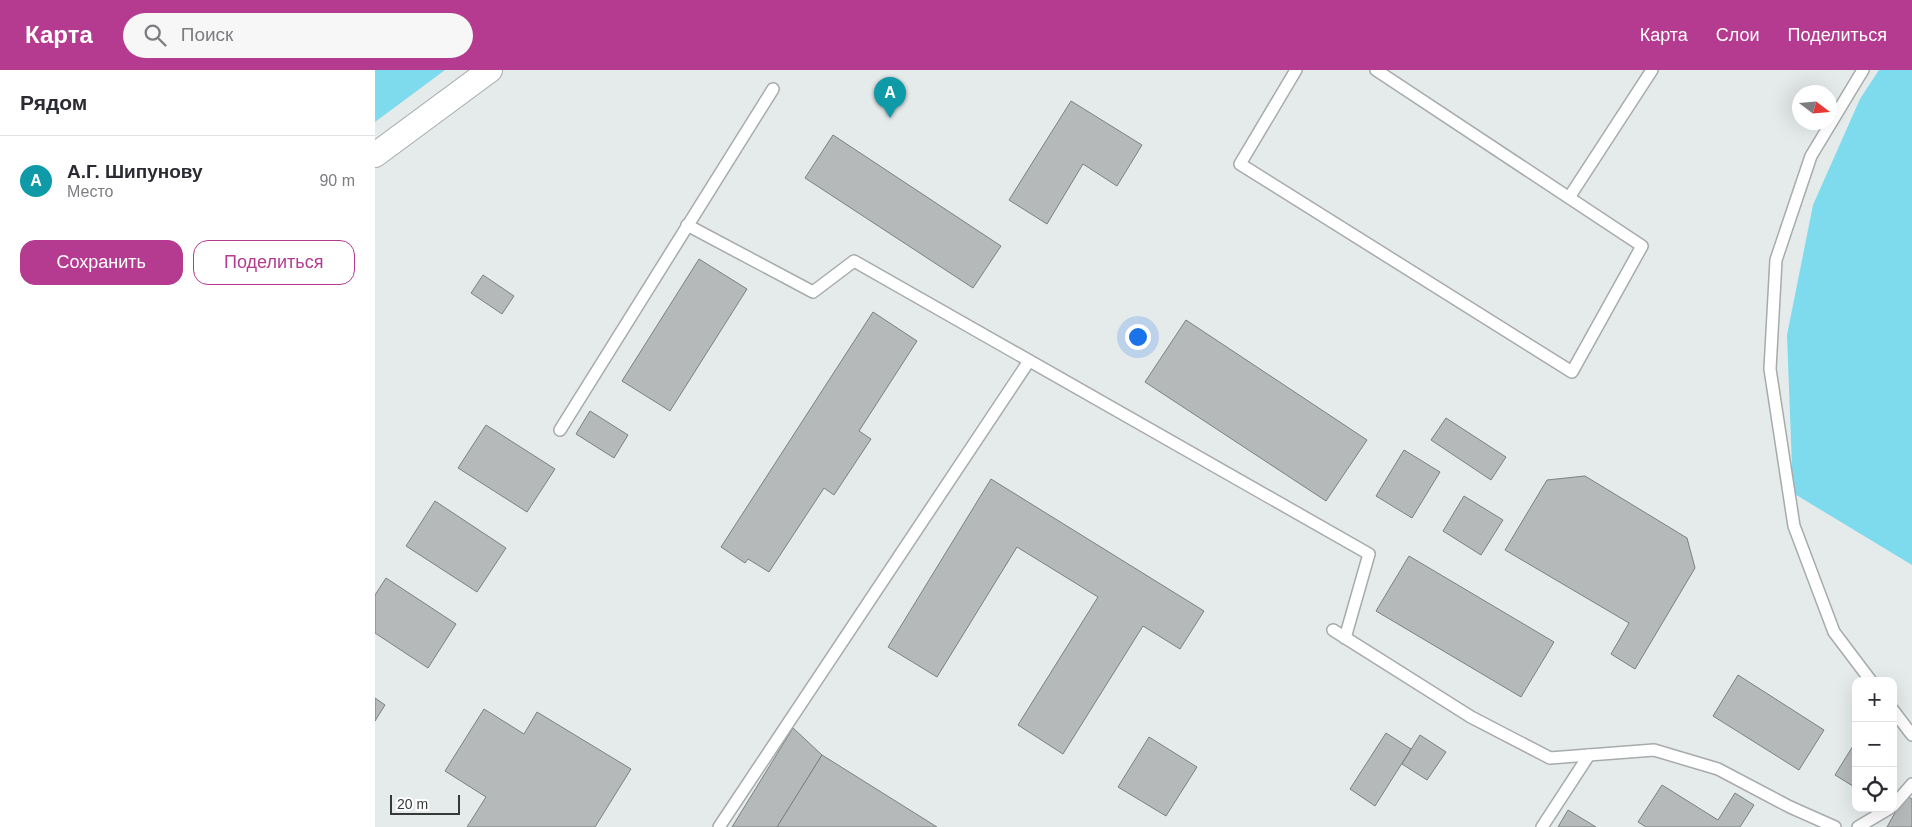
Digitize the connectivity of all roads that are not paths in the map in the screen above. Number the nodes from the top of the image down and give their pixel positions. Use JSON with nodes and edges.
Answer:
{"nodes":[{"id":1,"x":490,"y":70,"type":"edge"},
{"id":2,"x":1296,"y":70,"type":"edge"},
{"id":3,"x":1376,"y":70,"type":"edge"},
{"id":4,"x":1652,"y":70,"type":"edge"},
{"id":5,"x":1863,"y":70,"type":"edge"},
{"id":6,"x":773,"y":89,"type":"dead end"},
{"id":7,"x":375,"y":154,"type":"edge"},
{"id":8,"x":1570,"y":196,"type":"junction"},
{"id":9,"x":687,"y":226,"type":"junction"},
{"id":10,"x":1029,"y":361,"type":"junction"},
{"id":11,"x":559,"y":430,"type":"dead end"},
{"id":12,"x":1333,"y":630,"type":"dead end"},
{"id":13,"x":1345,"y":638,"type":"junction"},
{"id":14,"x":1868,"y":677,"type":"edge"},
{"id":15,"x":1897,"y":716,"type":"edge"},
{"id":16,"x":1911,"y":736,"type":"edge"},
{"id":17,"x":1589,"y":755,"type":"junction"},
{"id":18,"x":1912,"y":784,"type":"edge"},
{"id":19,"x":1897,"y":801,"type":"edge"},
{"id":20,"x":1883,"y":812,"type":"edge"},
{"id":21,"x":719,"y":827,"type":"edge"},
{"id":22,"x":1543,"y":827,"type":"edge"},
{"id":23,"x":1835,"y":827,"type":"edge"},
{"id":24,"x":1858,"y":827,"type":"edge"}],
"edges":[{"from":1,"to":7,"type":"street"},
{"from":2,"to":8,"type":"lane"},
{"from":3,"to":8,"type":"lane"},
{"from":4,"to":8,"type":"lane"},
{"from":5,"to":14,"type":"lane"},
{"from":6,"to":9,"type":"lane"},
{"from":9,"to":10,"type":"lane"},
{"from":9,"to":11,"type":"lane"},
{"from":10,"to":13,"type":"lane"},
{"from":10,"to":21,"type":"lane"},
{"from":12,"to":13,"type":"lane"},
{"from":13,"to":17,"type":"lane"},
{"from":15,"to":16,"type":"lane"},
{"from":17,"to":22,"type":"lane"},
{"from":17,"to":23,"type":"lane"},
{"from":18,"to":19,"type":"lane"},
{"from":20,"to":24,"type":"lane"}]}
